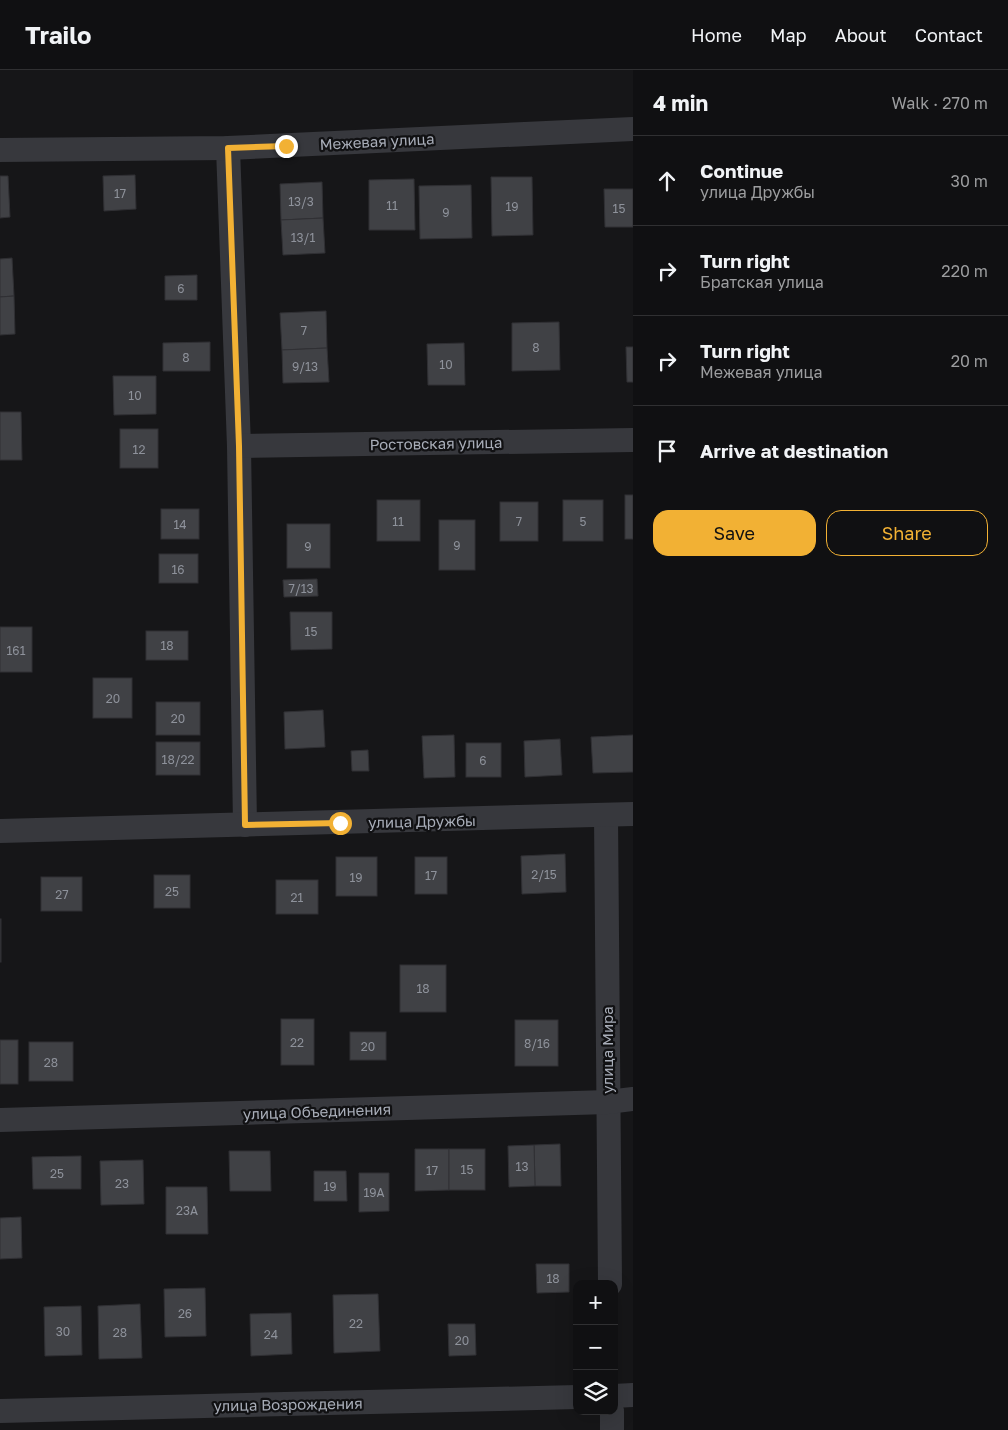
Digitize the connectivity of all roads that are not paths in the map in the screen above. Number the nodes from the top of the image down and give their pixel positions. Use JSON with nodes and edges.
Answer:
{"nodes":[{"id":1,"x":633,"y":129,"type":"edge"},
{"id":2,"x":228,"y":148,"type":"junction"},
{"id":3,"x":0,"y":150,"type":"edge"},
{"id":4,"x":633,"y":440,"type":"edge"},
{"id":5,"x":239,"y":446,"type":"junction"},
{"id":6,"x":633,"y":814,"type":"edge"},
{"id":7,"x":606,"y":816,"type":"junction"},
{"id":8,"x":245,"y":825,"type":"junction"},
{"id":9,"x":0,"y":831,"type":"edge"},
{"id":10,"x":633,"y":1100,"type":"edge"},
{"id":11,"x":608,"y":1102,"type":"junction"},
{"id":12,"x":0,"y":1120,"type":"edge"},
{"id":13,"x":610,"y":1280,"type":"edge"},
{"id":14,"x":633,"y":1395,"type":"edge"},
{"id":15,"x":573,"y":1396,"type":"edge"},
{"id":16,"x":618,"y":1396,"type":"edge"},
{"id":17,"x":0,"y":1411,"type":"edge"},
{"id":18,"x":612,"y":1415,"type":"edge"},
{"id":19,"x":612,"y":1430,"type":"edge"}],
"edges":[{"from":1,"to":2,"type":"street","name":"Межевая улица"},
{"from":2,"to":3,"type":"street","name":"Межевая улица"},
{"from":2,"to":5,"type":"street"},
{"from":4,"to":5,"type":"street","name":"Ростовская улица"},
{"from":5,"to":8,"type":"street"},
{"from":6,"to":7,"type":"street","name":"улица Дружбы"},
{"from":7,"to":8,"type":"street","name":"улица Дружбы"},
{"from":7,"to":11,"type":"street","name":"улица Мира"},
{"from":8,"to":9,"type":"street","name":"улица Дружбы"},
{"from":10,"to":11,"type":"street","name":"улица Объединения"},
{"from":11,"to":12,"type":"street","name":"улица Объединения"},
{"from":11,"to":13,"type":"street","name":"улица Мира"},
{"from":14,"to":16,"type":"street"},
{"from":15,"to":17,"type":"street","name":"улица Возрождения"},
{"from":18,"to":19,"type":"street"}]}
